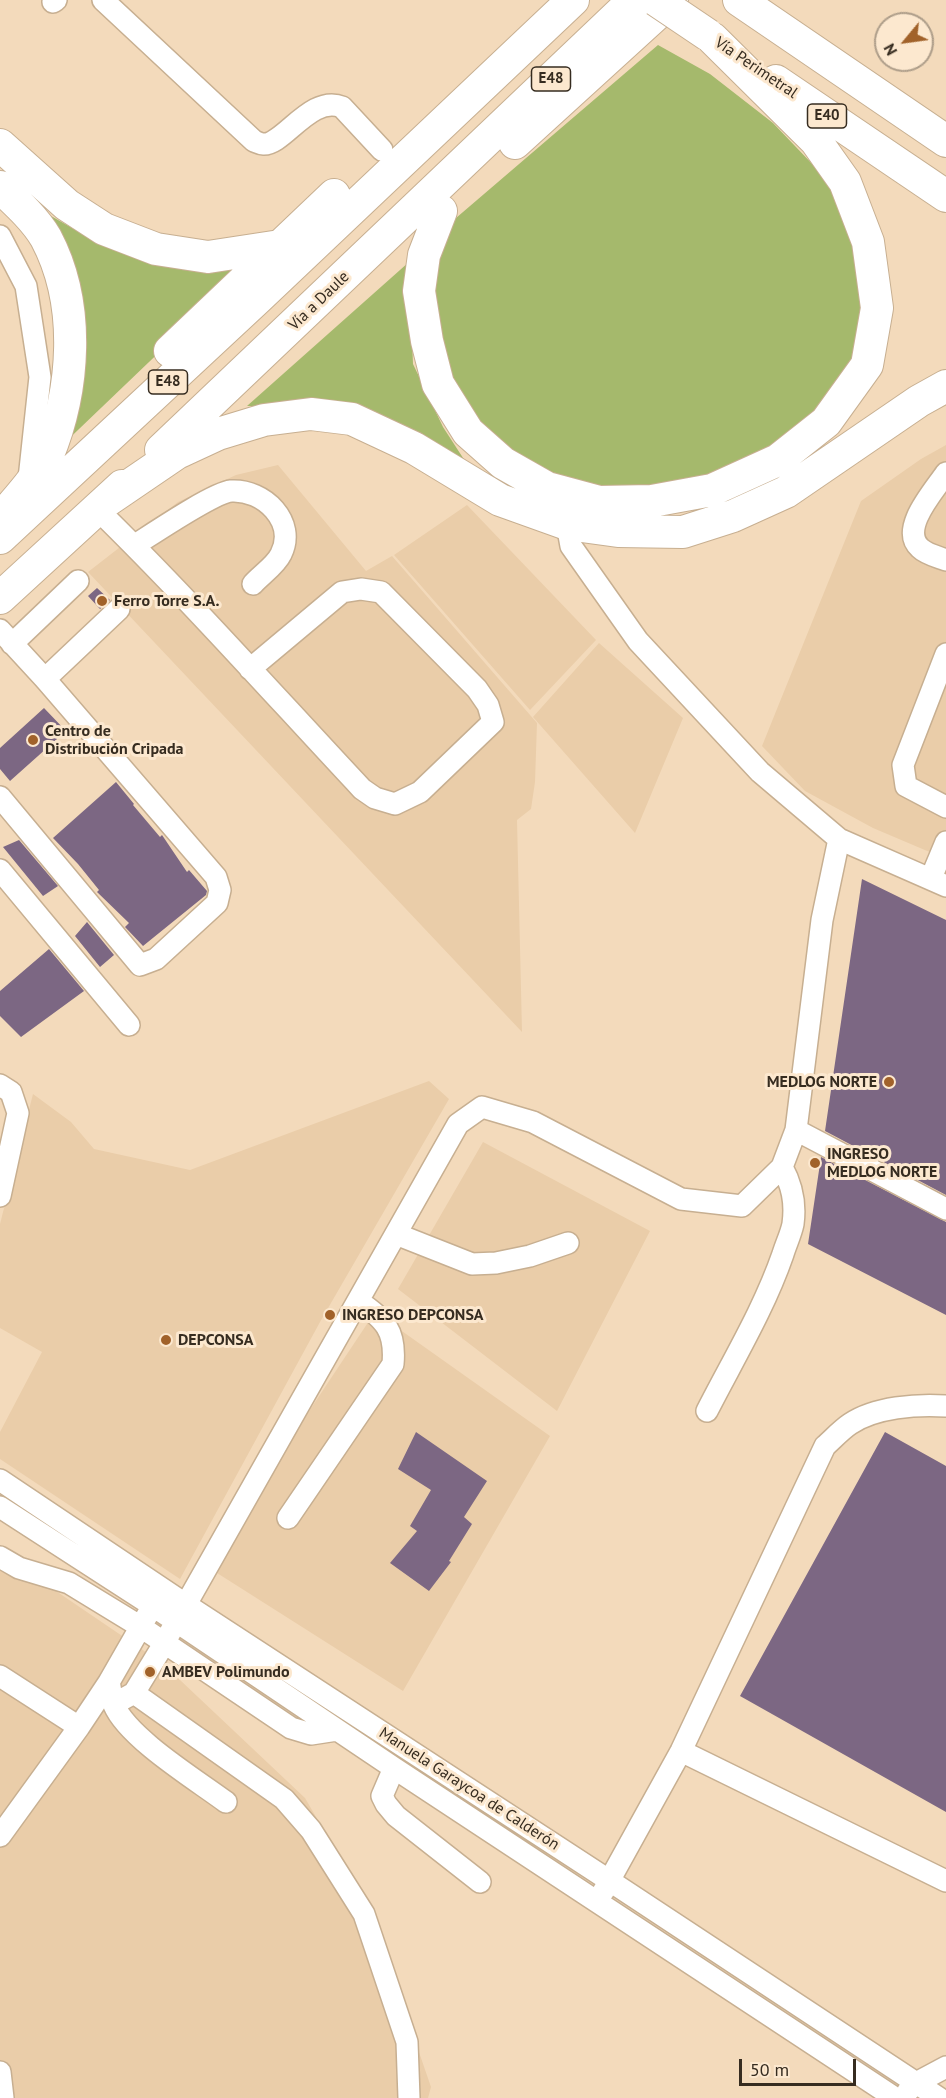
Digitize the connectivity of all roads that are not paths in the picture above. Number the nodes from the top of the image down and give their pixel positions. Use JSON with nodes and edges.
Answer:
{"nodes":[{"id":1,"x":103,"y":0,"type":"edge"},
{"id":2,"x":542,"y":0,"type":"edge"},
{"id":3,"x":573,"y":0,"type":"edge"},
{"id":4,"x":634,"y":0,"type":"edge"},
{"id":5,"x":656,"y":0,"type":"edge"},
{"id":6,"x":672,"y":0,"type":"edge"},
{"id":7,"x":752,"y":9,"type":"edge"},
{"id":8,"x":711,"y":37,"type":"junction"},
{"id":9,"x":946,"y":116,"type":"edge"},
{"id":10,"x":946,"y":141,"type":"edge"},
{"id":11,"x":0,"y":145,"type":"edge"},
{"id":12,"x":382,"y":150,"type":"junction"},
{"id":13,"x":0,"y":187,"type":"edge"},
{"id":14,"x":946,"y":196,"type":"edge"},
{"id":15,"x":441,"y":211,"type":"junction"},
{"id":16,"x":0,"y":236,"type":"edge"},
{"id":17,"x":280,"y":246,"type":"junction"},
{"id":18,"x":258,"y":298,"type":"junction"},
{"id":19,"x":255,"y":362,"type":"junction"},
{"id":20,"x":946,"y":386,"type":"edge"},
{"id":21,"x":946,"y":473,"type":"edge"},
{"id":22,"x":28,"y":486,"type":"junction"},
{"id":23,"x":102,"y":504,"type":"junction"},
{"id":24,"x":0,"y":519,"type":"edge"},
{"id":25,"x":567,"y":524,"type":"junction"},
{"id":26,"x":0,"y":538,"type":"edge"},
{"id":27,"x":135,"y":545,"type":"junction"},
{"id":28,"x":946,"y":560,"type":"edge"},
{"id":29,"x":78,"y":581,"type":"dead end"},
{"id":30,"x":253,"y":584,"type":"dead end"},
{"id":31,"x":0,"y":598,"type":"edge"},
{"id":32,"x":119,"y":609,"type":"dead end"},
{"id":33,"x":6,"y":637,"type":"edge"},
{"id":34,"x":946,"y":654,"type":"edge"},
{"id":35,"x":250,"y":669,"type":"junction"},
{"id":36,"x":45,"y":679,"type":"junction"},
{"id":37,"x":0,"y":796,"type":"edge"},
{"id":38,"x":946,"y":807,"type":"edge"},
{"id":39,"x":839,"y":838,"type":"junction"},
{"id":40,"x":946,"y":842,"type":"edge"},
{"id":41,"x":0,"y":870,"type":"edge"},
{"id":42,"x":939,"y":882,"type":"edge"},
{"id":43,"x":129,"y":1025,"type":"dead end"},
{"id":44,"x":0,"y":1085,"type":"edge"},
{"id":45,"x":796,"y":1130,"type":"junction"},
{"id":46,"x":782,"y":1167,"type":"junction"},
{"id":47,"x":0,"y":1196,"type":"edge"},
{"id":48,"x":946,"y":1209,"type":"edge"},
{"id":49,"x":396,"y":1234,"type":"junction"},
{"id":50,"x":568,"y":1243,"type":"dead end"},
{"id":51,"x":358,"y":1301,"type":"junction"},
{"id":52,"x":946,"y":1406,"type":"edge"},
{"id":53,"x":707,"y":1411,"type":"dead end"},
{"id":54,"x":0,"y":1480,"type":"edge"},
{"id":55,"x":0,"y":1507,"type":"edge"},
{"id":56,"x":288,"y":1518,"type":"dead end"},
{"id":57,"x":0,"y":1557,"type":"edge"},
{"id":58,"x":153,"y":1606,"type":"junction"},
{"id":59,"x":180,"y":1613,"type":"junction"},
{"id":60,"x":141,"y":1627,"type":"junction"},
{"id":61,"x":164,"y":1642,"type":"junction"},
{"id":62,"x":0,"y":1676,"type":"edge"},
{"id":63,"x":109,"y":1682,"type":"junction"},
{"id":64,"x":134,"y":1693,"type":"junction"},
{"id":65,"x":114,"y":1704,"type":"junction"},
{"id":66,"x":79,"y":1727,"type":"junction"},
{"id":67,"x":337,"y":1730,"type":"junction"},
{"id":68,"x":681,"y":1751,"type":"junction"},
{"id":69,"x":394,"y":1768,"type":"junction"},
{"id":70,"x":226,"y":1802,"type":"dead end"},
{"id":71,"x":0,"y":1836,"type":"edge"},
{"id":72,"x":610,"y":1881,"type":"junction"},
{"id":73,"x":946,"y":1881,"type":"edge"},
{"id":74,"x":480,"y":1882,"type":"dead end"},
{"id":75,"x":597,"y":1902,"type":"junction"},
{"id":76,"x":946,"y":2067,"type":"edge"},
{"id":77,"x":0,"y":2072,"type":"edge"},
{"id":78,"x":909,"y":2090,"type":"edge"},
{"id":79,"x":3,"y":2098,"type":"edge"},
{"id":80,"x":410,"y":2098,"type":"edge"},
{"id":81,"x":895,"y":2098,"type":"edge"},
{"id":82,"x":939,"y":2098,"type":"edge"}],
"edges":[{"from":1,"to":12,"type":"street"},
{"from":2,"to":12,"type":"highway"},
{"from":3,"to":18,"type":"highway","number":"E48"},
{"from":4,"to":19,"type":"highway","name":"Vía a Daule","number":"E48"},
{"from":5,"to":8,"type":"highway","name":"Vía Perimetral","number":"E40","bridge":true},
{"from":6,"to":15,"type":"highway"},
{"from":7,"to":9,"type":"highway"},
{"from":7,"to":10,"type":"highway"},
{"from":8,"to":14,"type":"highway","name":"Vía Perimetral","number":"E40"},
{"from":8,"to":15,"type":"highway"},
{"from":11,"to":17,"type":"highway"},
{"from":12,"to":17,"type":"highway"},
{"from":13,"to":22,"type":"highway"},
{"from":15,"to":19,"type":"highway"},
{"from":16,"to":22,"type":"street"},
{"from":17,"to":18,"type":"highway"},
{"from":17,"to":22,"type":"highway"},
{"from":18,"to":26,"type":"highway","number":"E48"},
{"from":19,"to":23,"type":"highway","name":"Vía a Daule","number":"E48"},
{"from":20,"to":25,"type":"highway"},
{"from":21,"to":28,"type":"street"},
{"from":22,"to":24,"type":"highway"},
{"from":23,"to":25,"type":"highway"},
{"from":23,"to":27,"type":"street"},
{"from":23,"to":31,"type":"highway","name":"Vía a Daule","number":"E48"},
{"from":25,"to":39,"type":"street"},
{"from":27,"to":30,"type":"street"},
{"from":27,"to":35,"type":"street"},
{"from":29,"to":33,"type":"street"},
{"from":32,"to":36,"type":"street"},
{"from":33,"to":36,"type":"street"},
{"from":34,"to":38,"type":"street"},
{"from":35,"to":35,"type":"street"},
{"from":36,"to":37,"type":"street"},
{"from":39,"to":42,"type":"street"},
{"from":39,"to":45,"type":"street"},
{"from":40,"to":42,"type":"street"},
{"from":41,"to":43,"type":"street"},
{"from":44,"to":47,"type":"street"},
{"from":45,"to":46,"type":"street"},
{"from":45,"to":48,"type":"street"},
{"from":46,"to":49,"type":"street"},
{"from":46,"to":53,"type":"street"},
{"from":49,"to":50,"type":"street"},
{"from":49,"to":51,"type":"street"},
{"from":51,"to":56,"type":"street"},
{"from":51,"to":59,"type":"street"},
{"from":52,"to":68,"type":"street"},
{"from":54,"to":59,"type":"street","name":"Manuela Garaycoa de Calderón"},
{"from":55,"to":58,"type":"street","name":"Manuela Garaycoa de Calderón"},
{"from":57,"to":60,"type":"street"},
{"from":58,"to":59,"type":"street","name":"Manuela Garaycoa de Calderón"},
{"from":58,"to":60,"type":"street"},
{"from":59,"to":61,"type":"street"},
{"from":59,"to":67,"type":"street","name":"Manuela Garaycoa de Calderón"},
{"from":59,"to":72,"type":"street","name":"Manuela Garaycoa de Calderón"},
{"from":60,"to":61,"type":"street"},
{"from":60,"to":63,"type":"street"},
{"from":61,"to":64,"type":"street"},
{"from":61,"to":67,"type":"street"},
{"from":62,"to":66,"type":"street"},
{"from":63,"to":65,"type":"street"},
{"from":63,"to":66,"type":"street"},
{"from":64,"to":65,"type":"street"},
{"from":64,"to":80,"type":"street"},
{"from":65,"to":70,"type":"street"},
{"from":66,"to":71,"type":"street"},
{"from":67,"to":69,"type":"street","name":"Manuela Garaycoa de Calderón"},
{"from":68,"to":72,"type":"street"},
{"from":68,"to":73,"type":"street"},
{"from":69,"to":74,"type":"street"},
{"from":69,"to":75,"type":"street","name":"Manuela Garaycoa de Calderón"},
{"from":72,"to":75,"type":"street"},
{"from":72,"to":78,"type":"street","name":"Manuela Garaycoa de Calderón"},
{"from":75,"to":81,"type":"street","name":"Manuela Garaycoa de Calderón"},
{"from":76,"to":78,"type":"street"},
{"from":77,"to":79,"type":"street"},
{"from":78,"to":82,"type":"street","name":"Manuela Garaycoa de Calderón"}]}
